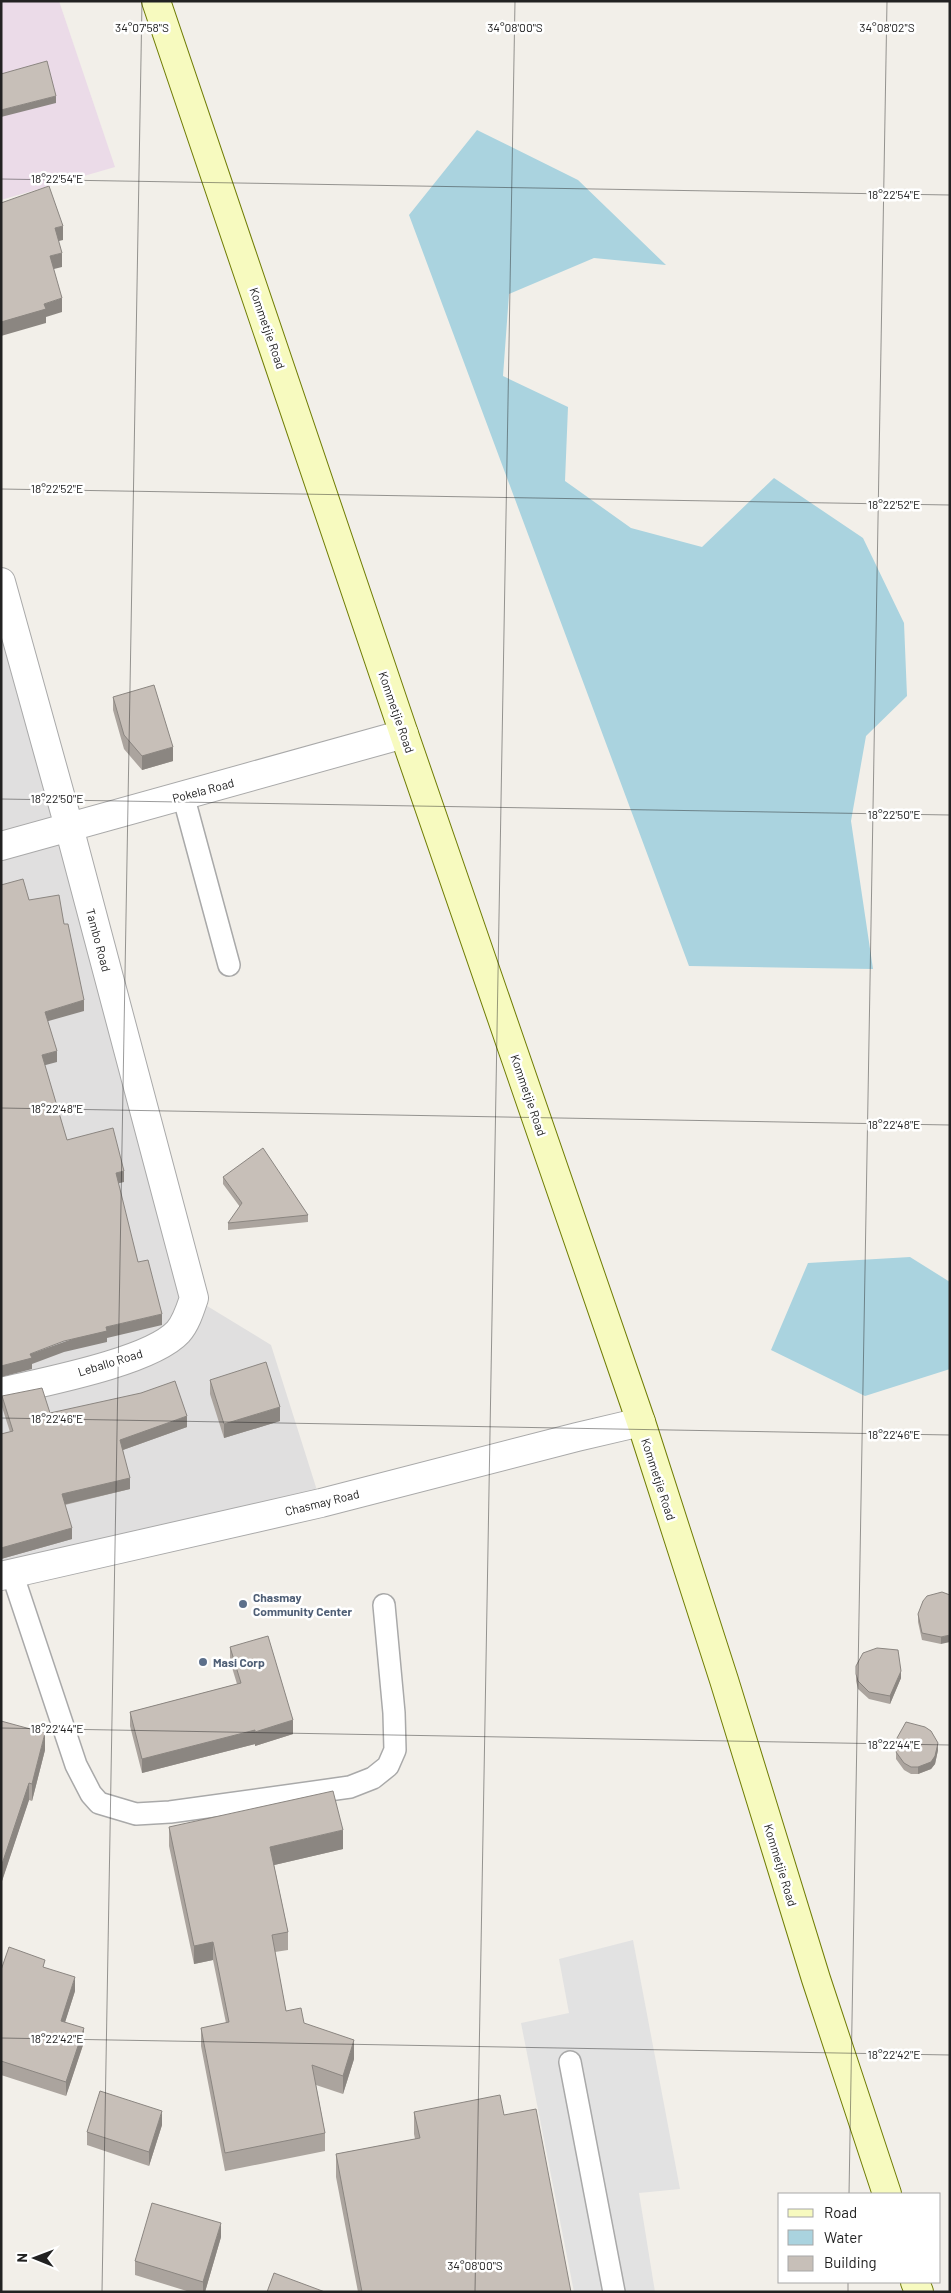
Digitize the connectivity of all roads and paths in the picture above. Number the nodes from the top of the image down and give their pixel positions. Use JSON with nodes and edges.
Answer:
{"nodes":[{"id":1,"x":156,"y":1,"type":"edge"},
{"id":2,"x":1,"y":582,"type":"edge"},
{"id":3,"x":404,"y":734,"type":"junction"},
{"id":4,"x":183,"y":795,"type":"junction"},
{"id":5,"x":69,"y":827,"type":"junction"},
{"id":6,"x":1,"y":846,"type":"edge"},
{"id":7,"x":229,"y":965,"type":"dead end"},
{"id":8,"x":194,"y":1298,"type":"joint"},
{"id":9,"x":1,"y":1392,"type":"edge"},
{"id":10,"x":641,"y":1422,"type":"junction"},
{"id":11,"x":7,"y":1575,"type":"edge"},
{"id":12,"x":384,"y":1605,"type":"dead end"},
{"id":13,"x":570,"y":2062,"type":"dead end"},
{"id":14,"x":886,"y":2193,"type":"edge"},
{"id":15,"x":614,"y":2292,"type":"edge"}],
"edges":[{"from":1,"to":3,"type":"main road","name":"Kommetjie Road"},
{"from":2,"to":5,"type":"street","name":"Tambo Road"},
{"from":3,"to":4,"type":"street","name":"Pokela Road"},
{"from":3,"to":10,"type":"main road","name":"Kommetjie Road"},
{"from":4,"to":5,"type":"street","name":"Pokela Road"},
{"from":4,"to":7,"type":"lane"},
{"from":5,"to":6,"type":"street","name":"Pokela Road"},
{"from":5,"to":8,"type":"street","name":"Tambo Road"},
{"from":8,"to":9,"type":"street","name":"Leballo Road"},
{"from":10,"to":11,"type":"street","name":"Chasmay Road"},
{"from":10,"to":14,"type":"main road","name":"Kommetjie Road"},
{"from":11,"to":12,"type":"lane"},
{"from":13,"to":15,"type":"lane"}]}
